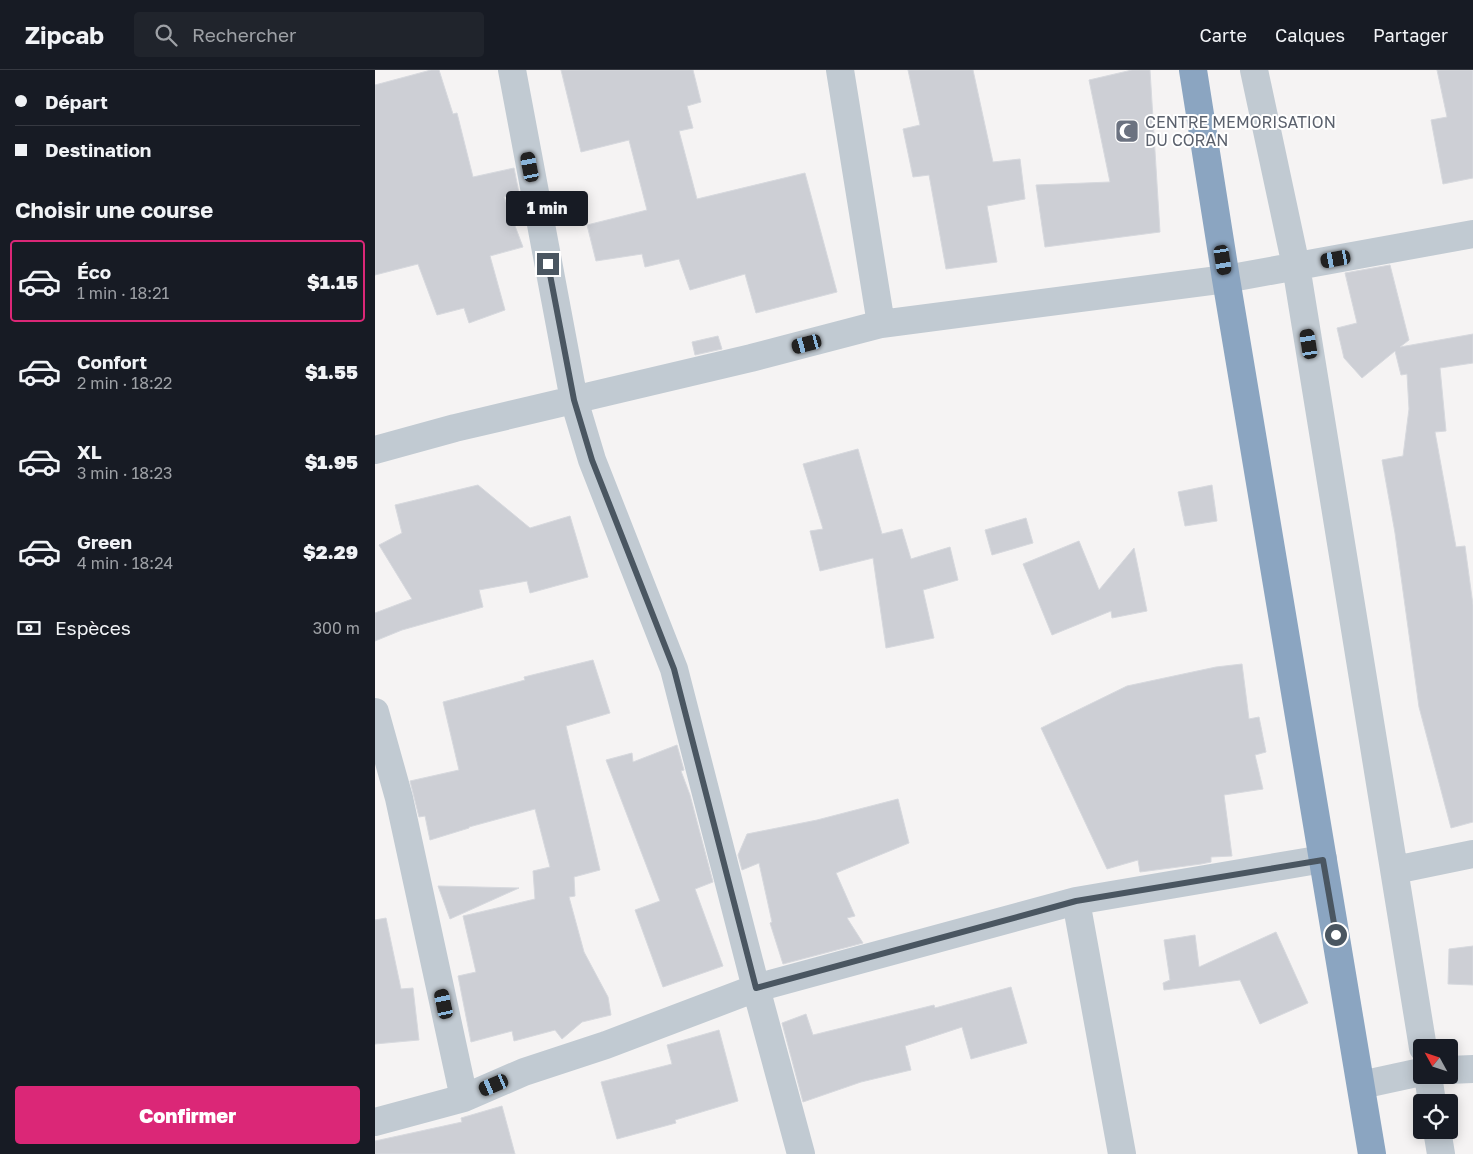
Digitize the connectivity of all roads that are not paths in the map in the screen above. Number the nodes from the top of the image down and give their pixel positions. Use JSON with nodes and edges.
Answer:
{"nodes":[{"id":1,"x":512,"y":70,"type":"edge"},
{"id":2,"x":840,"y":70,"type":"edge"},
{"id":3,"x":1193,"y":70,"type":"edge"},
{"id":4,"x":1254,"y":70,"type":"edge"},
{"id":5,"x":1473,"y":234,"type":"edge"},
{"id":6,"x":1296,"y":266,"type":"junction"},
{"id":7,"x":1226,"y":280,"type":"junction"},
{"id":8,"x":881,"y":324,"type":"junction"},
{"id":9,"x":574,"y":400,"type":"junction"},
{"id":10,"x":375,"y":450,"type":"edge"},
{"id":11,"x":375,"y":712,"type":"edge"},
{"id":12,"x":1473,"y":854,"type":"edge"},
{"id":13,"x":1323,"y":860,"type":"junction"},
{"id":14,"x":1395,"y":870,"type":"junction"},
{"id":15,"x":1076,"y":901,"type":"junction"},
{"id":16,"x":756,"y":988,"type":"junction"},
{"id":17,"x":1422,"y":1039,"type":"edge"},
{"id":18,"x":1473,"y":1069,"type":"edge"},
{"id":19,"x":1458,"y":1070,"type":"edge"},
{"id":20,"x":1413,"y":1074,"type":"edge"},
{"id":21,"x":1361,"y":1085,"type":"junction"},
{"id":22,"x":464,"y":1098,"type":"junction"},
{"id":23,"x":375,"y":1122,"type":"edge"},
{"id":24,"x":1438,"y":1139,"type":"edge"},
{"id":25,"x":801,"y":1154,"type":"edge"},
{"id":26,"x":1122,"y":1154,"type":"edge"},
{"id":27,"x":1372,"y":1154,"type":"edge"},
{"id":28,"x":1441,"y":1154,"type":"edge"}],
"edges":[{"from":1,"to":9,"type":"street"},
{"from":2,"to":8,"type":"street"},
{"from":3,"to":7,"type":"highway"},
{"from":4,"to":6,"type":"street"},
{"from":5,"to":6,"type":"street"},
{"from":6,"to":7,"type":"street"},
{"from":6,"to":14,"type":"street"},
{"from":7,"to":8,"type":"street"},
{"from":7,"to":13,"type":"highway"},
{"from":8,"to":9,"type":"street"},
{"from":9,"to":10,"type":"street"},
{"from":9,"to":16,"type":"street"},
{"from":11,"to":22,"type":"street"},
{"from":12,"to":14,"type":"street"},
{"from":13,"to":15,"type":"street"},
{"from":13,"to":21,"type":"highway"},
{"from":14,"to":17,"type":"street"},
{"from":15,"to":16,"type":"street"},
{"from":15,"to":26,"type":"street"},
{"from":16,"to":22,"type":"street"},
{"from":16,"to":25,"type":"street"},
{"from":18,"to":19,"type":"street"},
{"from":20,"to":21,"type":"street"},
{"from":21,"to":27,"type":"highway"},
{"from":22,"to":23,"type":"street"},
{"from":24,"to":28,"type":"street"}]}
